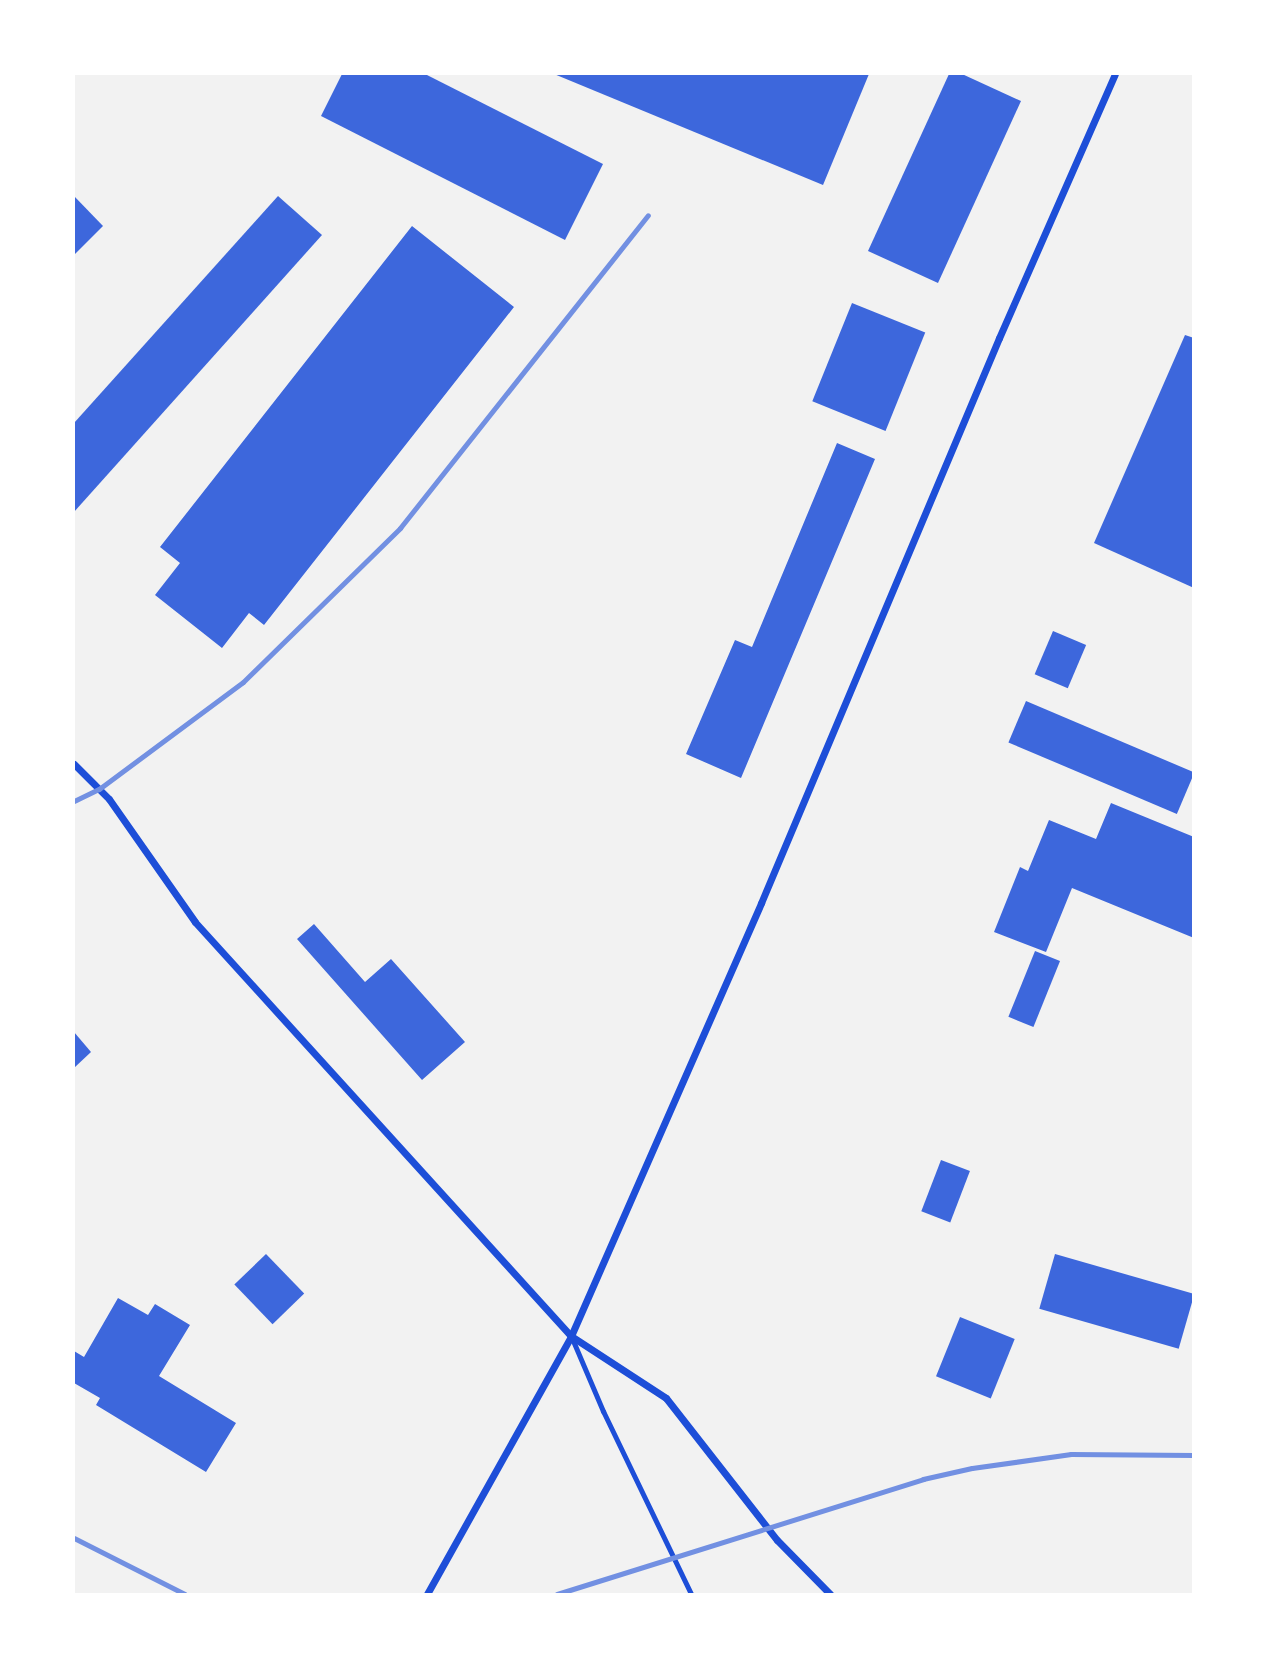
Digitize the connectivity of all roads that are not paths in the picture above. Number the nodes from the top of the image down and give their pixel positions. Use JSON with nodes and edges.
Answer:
{"nodes":[{"id":1,"x":1115,"y":74,"type":"edge"},
{"id":2,"x":74,"y":764,"type":"edge"},
{"id":3,"x":571,"y":1336,"type":"junction"},
{"id":4,"x":427,"y":1594,"type":"edge"},
{"id":5,"x":691,"y":1594,"type":"edge"},
{"id":6,"x":830,"y":1594,"type":"edge"}],
"edges":[{"from":1,"to":3,"type":"street"},
{"from":2,"to":3,"type":"street"},
{"from":3,"to":4,"type":"street"},
{"from":3,"to":5,"type":"lane"},
{"from":3,"to":6,"type":"street"}]}
